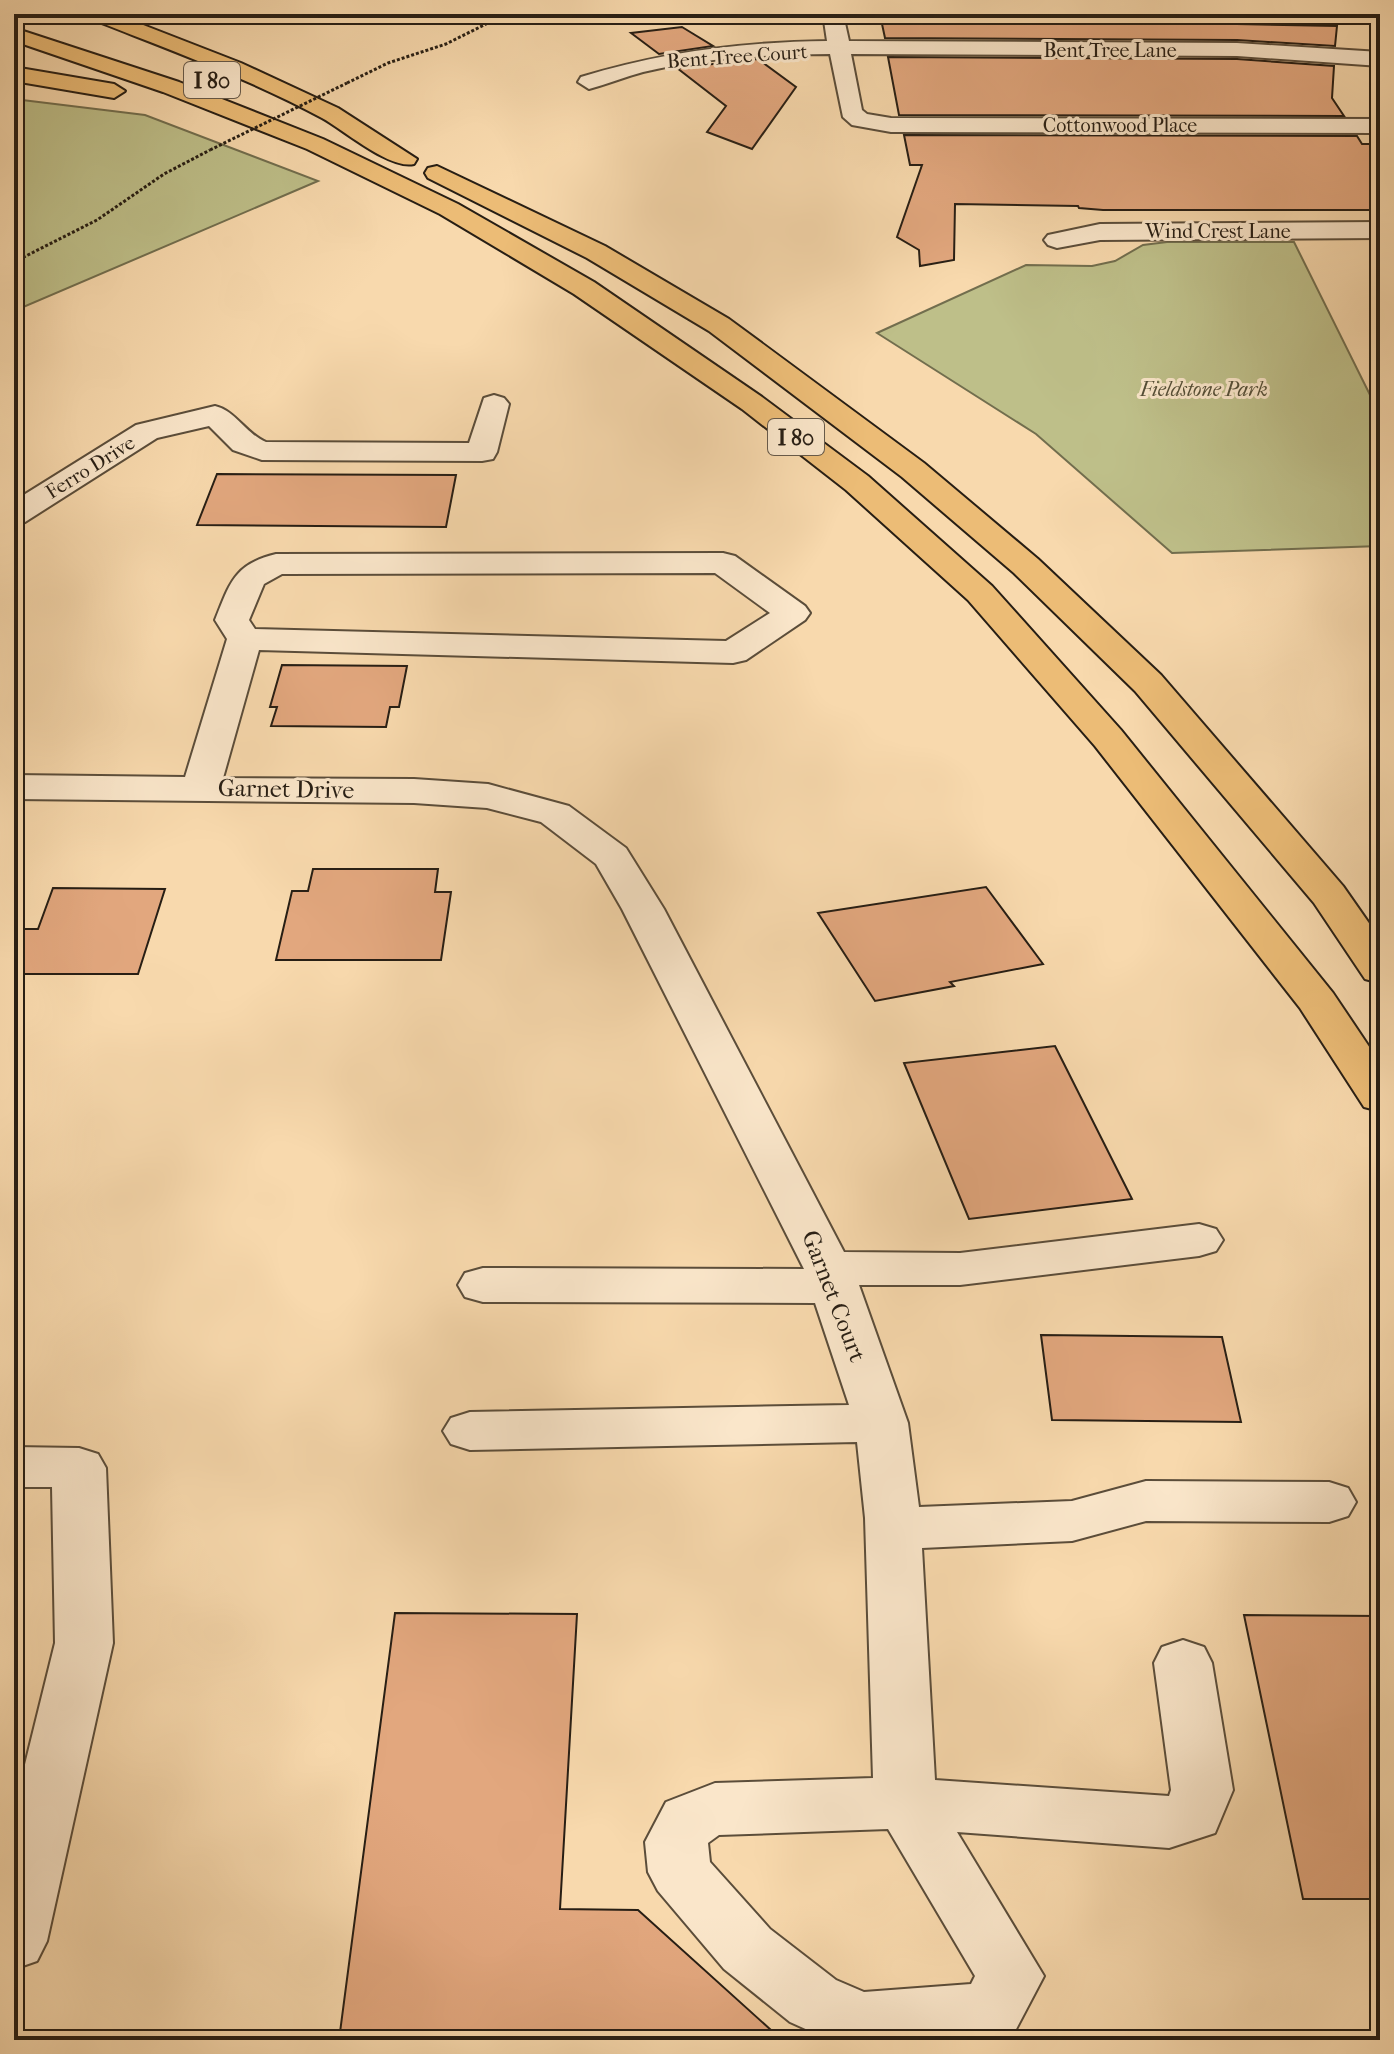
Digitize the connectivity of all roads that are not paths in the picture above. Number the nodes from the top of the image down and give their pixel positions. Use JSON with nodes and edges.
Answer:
{"nodes":[{"id":1,"x":96,"y":14,"type":"edge"},
{"id":2,"x":833,"y":14,"type":"edge"},
{"id":3,"x":14,"y":15,"type":"edge"},
{"id":4,"x":14,"y":34,"type":"edge"},
{"id":5,"x":839,"y":50,"type":"junction"},
{"id":6,"x":1380,"y":59,"type":"edge"},
{"id":7,"x":14,"y":74,"type":"edge"},
{"id":8,"x":589,"y":82,"type":"dead end"},
{"id":9,"x":1380,"y":126,"type":"edge"},
{"id":10,"x":405,"y":159,"type":"junction"},
{"id":11,"x":1380,"y":230,"type":"edge"},
{"id":12,"x":1057,"y":240,"type":"dead end"},
{"id":13,"x":649,"y":332,"type":"junction"},
{"id":14,"x":494,"y":404,"type":"dead end"},
{"id":15,"x":14,"y":515,"type":"edge"},
{"id":16,"x":245,"y":639,"type":"junction"},
{"id":17,"x":14,"y":787,"type":"edge"},
{"id":18,"x":201,"y":788,"type":"junction"},
{"id":19,"x":555,"y":814,"type":"joint"},
{"id":20,"x":1380,"y":970,"type":"edge"},
{"id":21,"x":1380,"y":1097,"type":"edge"},
{"id":22,"x":1199,"y":1240,"type":"dead end"},
{"id":23,"x":832,"y":1277,"type":"junction"},
{"id":24,"x":483,"y":1285,"type":"dead end"},
{"id":25,"x":881,"y":1423,"type":"junction"},
{"id":26,"x":470,"y":1431,"type":"dead end"},
{"id":27,"x":14,"y":1467,"type":"edge"},
{"id":28,"x":1329,"y":1502,"type":"dead end"},
{"id":29,"x":893,"y":1529,"type":"junction"},
{"id":30,"x":1183,"y":1663,"type":"dead end"},
{"id":31,"x":905,"y":1803,"type":"junction"},
{"id":32,"x":14,"y":1941,"type":"edge"}],
"edges":[{"from":1,"to":10,"type":"highway"},
{"from":2,"to":5,"type":"street"},
{"from":3,"to":10,"type":"highway","number":"I 80"},
{"from":4,"to":13,"type":"highway","number":"I 80"},
{"from":5,"to":6,"type":"street","name":"Bent Tree Lane"},
{"from":5,"to":8,"type":"street","name":"Bent Tree Court"},
{"from":5,"to":9,"type":"street","name":"Cottonwood Place"},
{"from":7,"to":13,"type":"highway"},
{"from":10,"to":20,"type":"highway","number":"I 80"},
{"from":11,"to":12,"type":"street","name":"Wind Crest Lane"},
{"from":13,"to":21,"type":"highway","number":"I 80"},
{"from":14,"to":15,"type":"street","name":"Ferro Drive"},
{"from":16,"to":16,"type":"street"},
{"from":16,"to":18,"type":"street"},
{"from":17,"to":18,"type":"street","name":"Garnet Drive"},
{"from":18,"to":19,"type":"street","name":"Garnet Drive"},
{"from":19,"to":23,"type":"street","name":"Garnet Court"},
{"from":22,"to":23,"type":"street"},
{"from":23,"to":24,"type":"street"},
{"from":23,"to":25,"type":"street","name":"Garnet Court"},
{"from":25,"to":26,"type":"street"},
{"from":25,"to":29,"type":"street","name":"Garnet Court"},
{"from":27,"to":32,"type":"street"},
{"from":28,"to":29,"type":"street"},
{"from":29,"to":31,"type":"street","name":"Garnet Court"},
{"from":30,"to":31,"type":"street"},
{"from":31,"to":31,"type":"street"}]}
